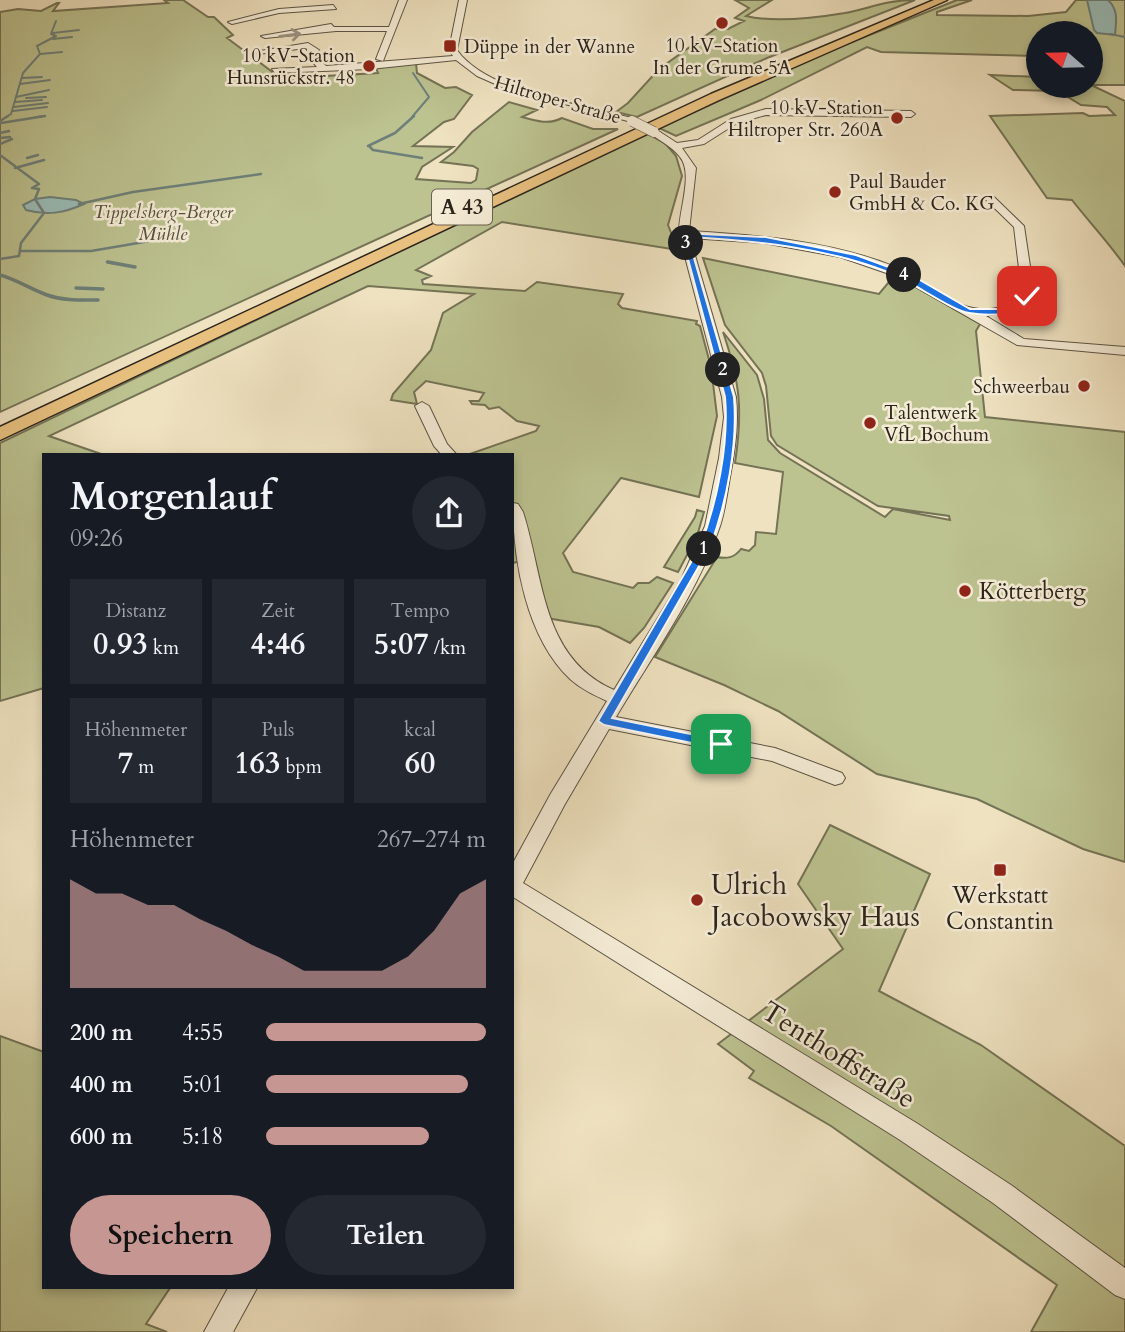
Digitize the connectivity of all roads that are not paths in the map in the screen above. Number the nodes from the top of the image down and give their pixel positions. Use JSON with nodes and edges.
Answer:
{"nodes":[{"id":1,"x":402,"y":0,"type":"edge"},
{"id":2,"x":463,"y":0,"type":"edge"},
{"id":3,"x":929,"y":0,"type":"edge"},
{"id":4,"x":942,"y":0,"type":"edge"},
{"id":5,"x":333,"y":4,"type":"edge"},
{"id":6,"x":232,"y":22,"type":"dead end"},
{"id":7,"x":334,"y":28,"type":"junction"},
{"id":8,"x":393,"y":29,"type":"junction"},
{"id":9,"x":258,"y":51,"type":"dead end"},
{"id":10,"x":310,"y":54,"type":"junction"},
{"id":11,"x":457,"y":58,"type":"junction"},
{"id":12,"x":266,"y":60,"type":"dead end"},
{"id":13,"x":380,"y":60,"type":"dead end"},
{"id":14,"x":324,"y":69,"type":"junction"},
{"id":15,"x":275,"y":71,"type":"dead end"},
{"id":16,"x":911,"y":114,"type":"dead end"},
{"id":17,"x":676,"y":146,"type":"junction"},
{"id":18,"x":988,"y":197,"type":"dead end"},
{"id":19,"x":684,"y":234,"type":"junction"},
{"id":20,"x":968,"y":311,"type":"junction"},
{"id":21,"x":1125,"y":351,"type":"edge"},
{"id":22,"x":422,"y":406,"type":"dead end"},
{"id":23,"x":0,"y":423,"type":"edge"},
{"id":24,"x":0,"y":434,"type":"edge"},
{"id":25,"x":448,"y":453,"type":"edge"},
{"id":26,"x":514,"y":512,"type":"edge"},
{"id":27,"x":617,"y":698,"type":"junction"},
{"id":28,"x":604,"y":721,"type":"junction"},
{"id":29,"x":835,"y":778,"type":"dead end"},
{"id":30,"x":514,"y":880,"type":"edge"},
{"id":31,"x":514,"y":888,"type":"edge"},
{"id":32,"x":1125,"y":1285,"type":"edge"},
{"id":33,"x":242,"y":1289,"type":"edge"},
{"id":34,"x":218,"y":1332,"type":"edge"}],
"edges":[{"from":1,"to":8,"type":"street"},
{"from":2,"to":11,"type":"street"},
{"from":3,"to":23,"type":"highway","number":"A 43"},
{"from":4,"to":24,"type":"highway","number":"A 43"},
{"from":5,"to":6,"type":"street"},
{"from":5,"to":7,"type":"street"},
{"from":7,"to":7,"type":"street","one_way":true},
{"from":7,"to":8,"type":"street"},
{"from":8,"to":13,"type":"street"},
{"from":9,"to":10,"type":"street"},
{"from":10,"to":12,"type":"street"},
{"from":10,"to":14,"type":"street"},
{"from":11,"to":14,"type":"street"},
{"from":11,"to":17,"type":"street","name":"Hiltroper Straße","bridge":true},
{"from":14,"to":15,"type":"street"},
{"from":16,"to":17,"type":"street"},
{"from":17,"to":19,"type":"street","name":"Hiltroper Straße"},
{"from":18,"to":20,"type":"street"},
{"from":19,"to":20,"type":"street"},
{"from":19,"to":27,"type":"street","name":"Hiltroper Straße"},
{"from":20,"to":21,"type":"street"},
{"from":22,"to":25,"type":"street"},
{"from":26,"to":27,"type":"street"},
{"from":27,"to":28,"type":"street","name":"Hiltroper Straße"},
{"from":28,"to":29,"type":"street"},
{"from":28,"to":30,"type":"street","name":"Hiltroper Straße"},
{"from":31,"to":32,"type":"street","name":"Tenthoffstraße"},
{"from":33,"to":34,"type":"street"}]}
